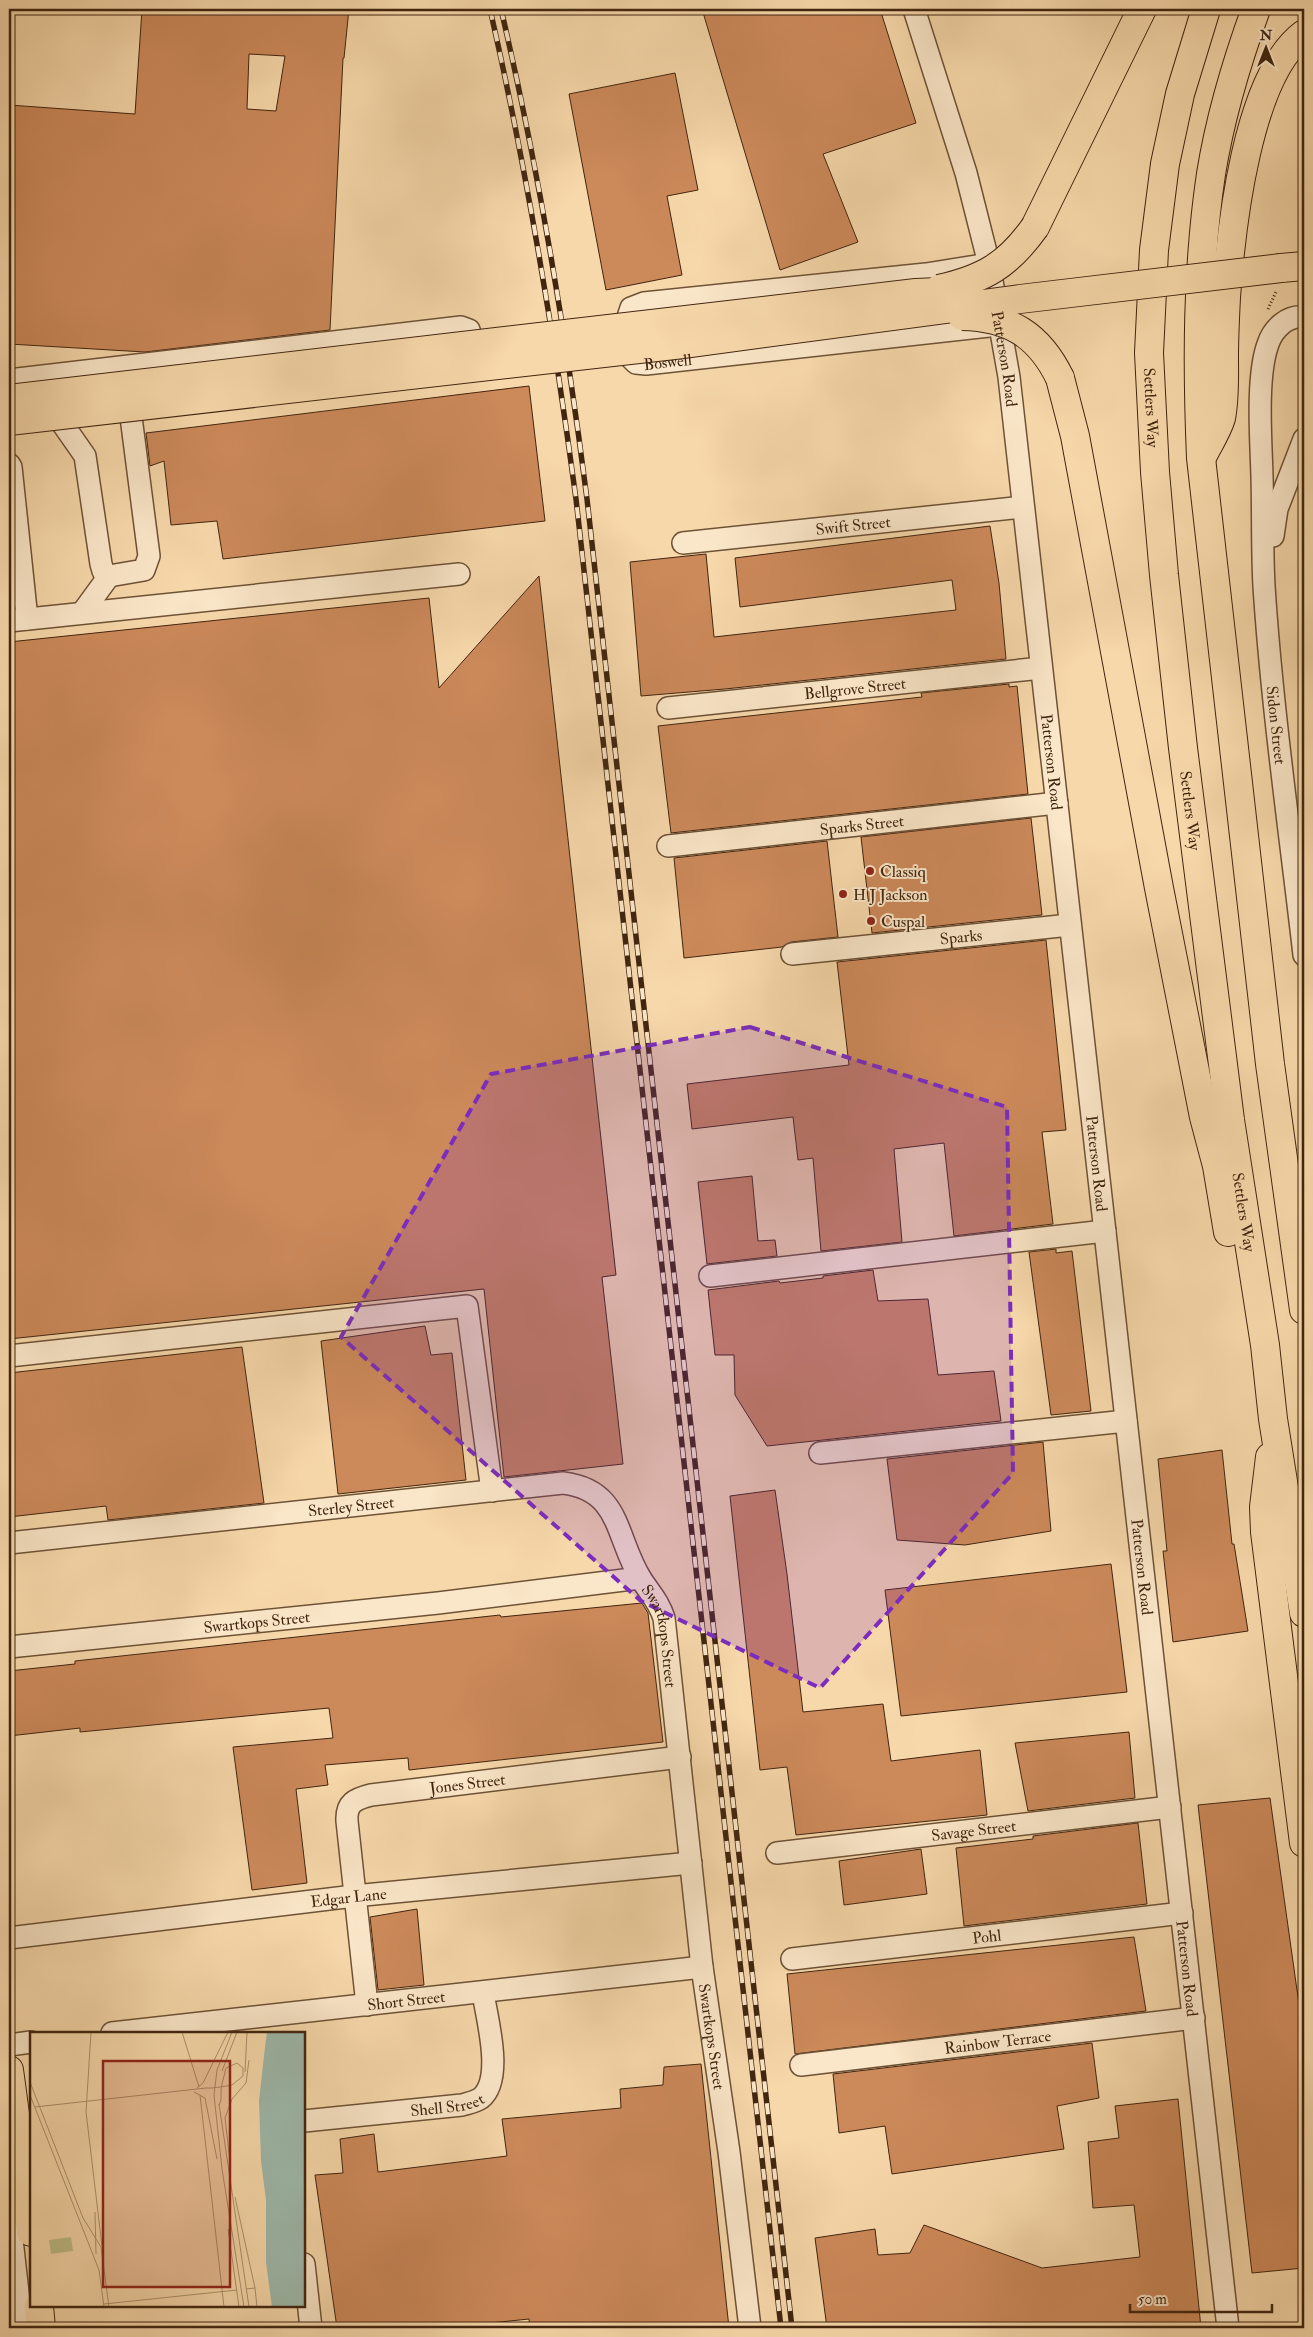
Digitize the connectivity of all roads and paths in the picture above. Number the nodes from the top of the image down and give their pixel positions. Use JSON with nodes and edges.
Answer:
{"nodes":[{"id":1,"x":914,"y":9,"type":"edge"},
{"id":2,"x":1142,"y":9,"type":"edge"},
{"id":3,"x":1206,"y":9,"type":"edge"},
{"id":4,"x":1256,"y":9,"type":"edge"},
{"id":5,"x":1304,"y":34,"type":"edge"},
{"id":6,"x":989,"y":264,"type":"junction"},
{"id":7,"x":1290,"y":266,"type":"edge"},
{"id":8,"x":916,"y":293,"type":"junction"},
{"id":9,"x":1266,"y":314,"type":"dead end"},
{"id":10,"x":1304,"y":317,"type":"edge"},
{"id":11,"x":856,"y":322,"type":"junction"},
{"id":12,"x":999,"y":325,"type":"junction"},
{"id":13,"x":9,"y":380,"type":"edge"},
{"id":14,"x":9,"y":399,"type":"edge"},
{"id":15,"x":131,"y":417,"type":"junction"},
{"id":16,"x":9,"y":421,"type":"edge"},
{"id":17,"x":62,"y":423,"type":"junction"},
{"id":18,"x":9,"y":429,"type":"edge"},
{"id":19,"x":1304,"y":439,"type":"edge"},
{"id":20,"x":1201,"y":458,"type":"junction"},
{"id":21,"x":9,"y":464,"type":"edge"},
{"id":22,"x":1023,"y":507,"type":"junction"},
{"id":23,"x":683,"y":543,"type":"dead end"},
{"id":24,"x":459,"y":574,"type":"dead end"},
{"id":25,"x":109,"y":576,"type":"junction"},
{"id":26,"x":1264,"y":585,"type":"junction"},
{"id":27,"x":82,"y":613,"type":"junction"},
{"id":28,"x":18,"y":620,"type":"edge"},
{"id":29,"x":1042,"y":668,"type":"junction"},
{"id":30,"x":668,"y":708,"type":"dead end"},
{"id":31,"x":1057,"y":803,"type":"junction"},
{"id":32,"x":668,"y":846,"type":"dead end"},
{"id":33,"x":1070,"y":925,"type":"junction"},
{"id":34,"x":792,"y":954,"type":"dead end"},
{"id":35,"x":1304,"y":955,"type":"edge"},
{"id":36,"x":1105,"y":1231,"type":"junction"},
{"id":37,"x":710,"y":1276,"type":"dead end"},
{"id":38,"x":1304,"y":1310,"type":"edge"},
{"id":39,"x":1265,"y":1344,"type":"junction"},
{"id":40,"x":9,"y":1356,"type":"edge"},
{"id":41,"x":1273,"y":1419,"type":"junction"},
{"id":42,"x":1126,"y":1420,"type":"junction"},
{"id":43,"x":820,"y":1453,"type":"dead end"},
{"id":44,"x":492,"y":1491,"type":"junction"},
{"id":45,"x":10,"y":1544,"type":"edge"},
{"id":46,"x":640,"y":1578,"type":"junction"},
{"id":47,"x":1304,"y":1613,"type":"edge"},
{"id":48,"x":12,"y":1644,"type":"edge"},
{"id":49,"x":680,"y":1757,"type":"junction"},
{"id":50,"x":1170,"y":1807,"type":"junction"},
{"id":51,"x":1304,"y":1843,"type":"edge"},
{"id":52,"x":777,"y":1853,"type":"dead end"},
{"id":53,"x":691,"y":1863,"type":"junction"},
{"id":54,"x":354,"y":1896,"type":"junction"},
{"id":55,"x":1182,"y":1913,"type":"junction"},
{"id":56,"x":9,"y":1938,"type":"edge"},
{"id":57,"x":792,"y":1959,"type":"dead end"},
{"id":58,"x":702,"y":1967,"type":"junction"},
{"id":59,"x":483,"y":1993,"type":"junction"},
{"id":60,"x":366,"y":2005,"type":"junction"},
{"id":61,"x":1194,"y":2018,"type":"junction"},
{"id":62,"x":121,"y":2032,"type":"edge"},
{"id":63,"x":30,"y":2042,"type":"edge"},
{"id":64,"x":9,"y":2045,"type":"edge"},
{"id":65,"x":800,"y":2065,"type":"dead end"},
{"id":66,"x":9,"y":2070,"type":"edge"},
{"id":67,"x":305,"y":2121,"type":"edge"},
{"id":68,"x":25,"y":2150,"type":"edge"},
{"id":69,"x":9,"y":2212,"type":"edge"},
{"id":70,"x":30,"y":2218,"type":"edge"},
{"id":71,"x":305,"y":2277,"type":"edge"},
{"id":72,"x":1225,"y":2299,"type":"junction"},
{"id":73,"x":39,"y":2307,"type":"edge"},
{"id":74,"x":22,"y":2328,"type":"edge"},
{"id":75,"x":42,"y":2328,"type":"edge"},
{"id":76,"x":311,"y":2328,"type":"edge"},
{"id":77,"x":750,"y":2328,"type":"edge"},
{"id":78,"x":1228,"y":2328,"type":"edge"},
{"id":79,"x":1243,"y":2328,"type":"edge"}],
"edges":[{"from":1,"to":6,"type":"street","name":"Patterson Road"},
{"from":2,"to":8,"type":"main road","bridge":true},
{"from":3,"to":39,"type":"main road","name":"Settlers Way"},
{"from":4,"to":20,"type":"main road"},
{"from":5,"to":20,"type":"main road"},
{"from":6,"to":12,"type":"street","name":"Patterson Road"},
{"from":6,"to":12,"type":"street","name":"Boswell"},
{"from":7,"to":8,"type":"main road","bridge":true},
{"from":7,"to":9,"type":"path"},
{"from":7,"to":11,"type":"main road","bridge":true},
{"from":8,"to":14,"type":"main road","bridge":true},
{"from":10,"to":26,"type":"street","name":"Sidon Street"},
{"from":11,"to":16,"type":"main road","bridge":true},
{"from":11,"to":39,"type":"main road","bridge":true},
{"from":12,"to":22,"type":"street","name":"Patterson Road"},
{"from":13,"to":15,"type":"street"},
{"from":15,"to":17,"type":"street"},
{"from":15,"to":25,"type":"street"},
{"from":17,"to":18,"type":"street"},
{"from":17,"to":25,"type":"street"},
{"from":19,"to":26,"type":"street","name":"Sidon Street"},
{"from":20,"to":38,"type":"main road"},
{"from":21,"to":28,"type":"street"},
{"from":22,"to":23,"type":"street","name":"Swift Street"},
{"from":22,"to":29,"type":"street","name":"Patterson Road"},
{"from":24,"to":27,"type":"street"},
{"from":25,"to":27,"type":"street"},
{"from":26,"to":35,"type":"street","name":"Sidon Street"},
{"from":27,"to":28,"type":"street"},
{"from":29,"to":30,"type":"street","name":"Bellgrove Street"},
{"from":29,"to":31,"type":"street","name":"Patterson Road"},
{"from":31,"to":32,"type":"street","name":"Sparks Street"},
{"from":31,"to":33,"type":"street","name":"Patterson Road"},
{"from":33,"to":34,"type":"street","name":"Sparks"},
{"from":33,"to":36,"type":"street","name":"Patterson Road"},
{"from":36,"to":37,"type":"street"},
{"from":36,"to":42,"type":"street","name":"Patterson Road"},
{"from":39,"to":41,"type":"main road","name":"Settlers Way"},
{"from":40,"to":44,"type":"street"},
{"from":41,"to":47,"type":"main road","name":"Settlers Way"},
{"from":41,"to":51,"type":"main road"},
{"from":42,"to":43,"type":"street"},
{"from":42,"to":50,"type":"street","name":"Patterson Road"},
{"from":44,"to":45,"type":"street","name":"Sterley Street"},
{"from":44,"to":46,"type":"street","name":"Sterley Street"},
{"from":46,"to":48,"type":"street","name":"Swartkops Street"},
{"from":46,"to":49,"type":"street","name":"Swartkops Street"},
{"from":49,"to":53,"type":"street","name":"Swartkops Street"},
{"from":49,"to":54,"type":"street","name":"Jones Street"},
{"from":50,"to":52,"type":"street","name":"Savage Street"},
{"from":50,"to":55,"type":"street","name":"Patterson Road"},
{"from":53,"to":54,"type":"street","name":"Edgar Lane"},
{"from":53,"to":58,"type":"street","name":"Swartkops Street"},
{"from":54,"to":56,"type":"street","name":"Edgar Lane"},
{"from":54,"to":60,"type":"street","name":"Jones Street"},
{"from":55,"to":57,"type":"street","name":"Pohl"},
{"from":55,"to":61,"type":"street","name":"Patterson Road"},
{"from":58,"to":59,"type":"street","name":"Short Street"},
{"from":58,"to":77,"type":"street","name":"Swartkops Street"},
{"from":59,"to":60,"type":"street","name":"Short Street"},
{"from":59,"to":67,"type":"street","name":"Shell Street"},
{"from":60,"to":62,"type":"street","name":"Short Street"},
{"from":61,"to":65,"type":"street","name":"Rainbow Terrace"},
{"from":61,"to":72,"type":"street","name":"Patterson Road"},
{"from":63,"to":64,"type":"street"},
{"from":66,"to":68,"type":"main road"},
{"from":68,"to":70,"type":"main road"},
{"from":69,"to":74,"type":"street"},
{"from":71,"to":76,"type":"street"},
{"from":72,"to":78,"type":"street","name":"Patterson Road"},
{"from":72,"to":79,"type":"street"},
{"from":73,"to":75,"type":"main road"}]}
